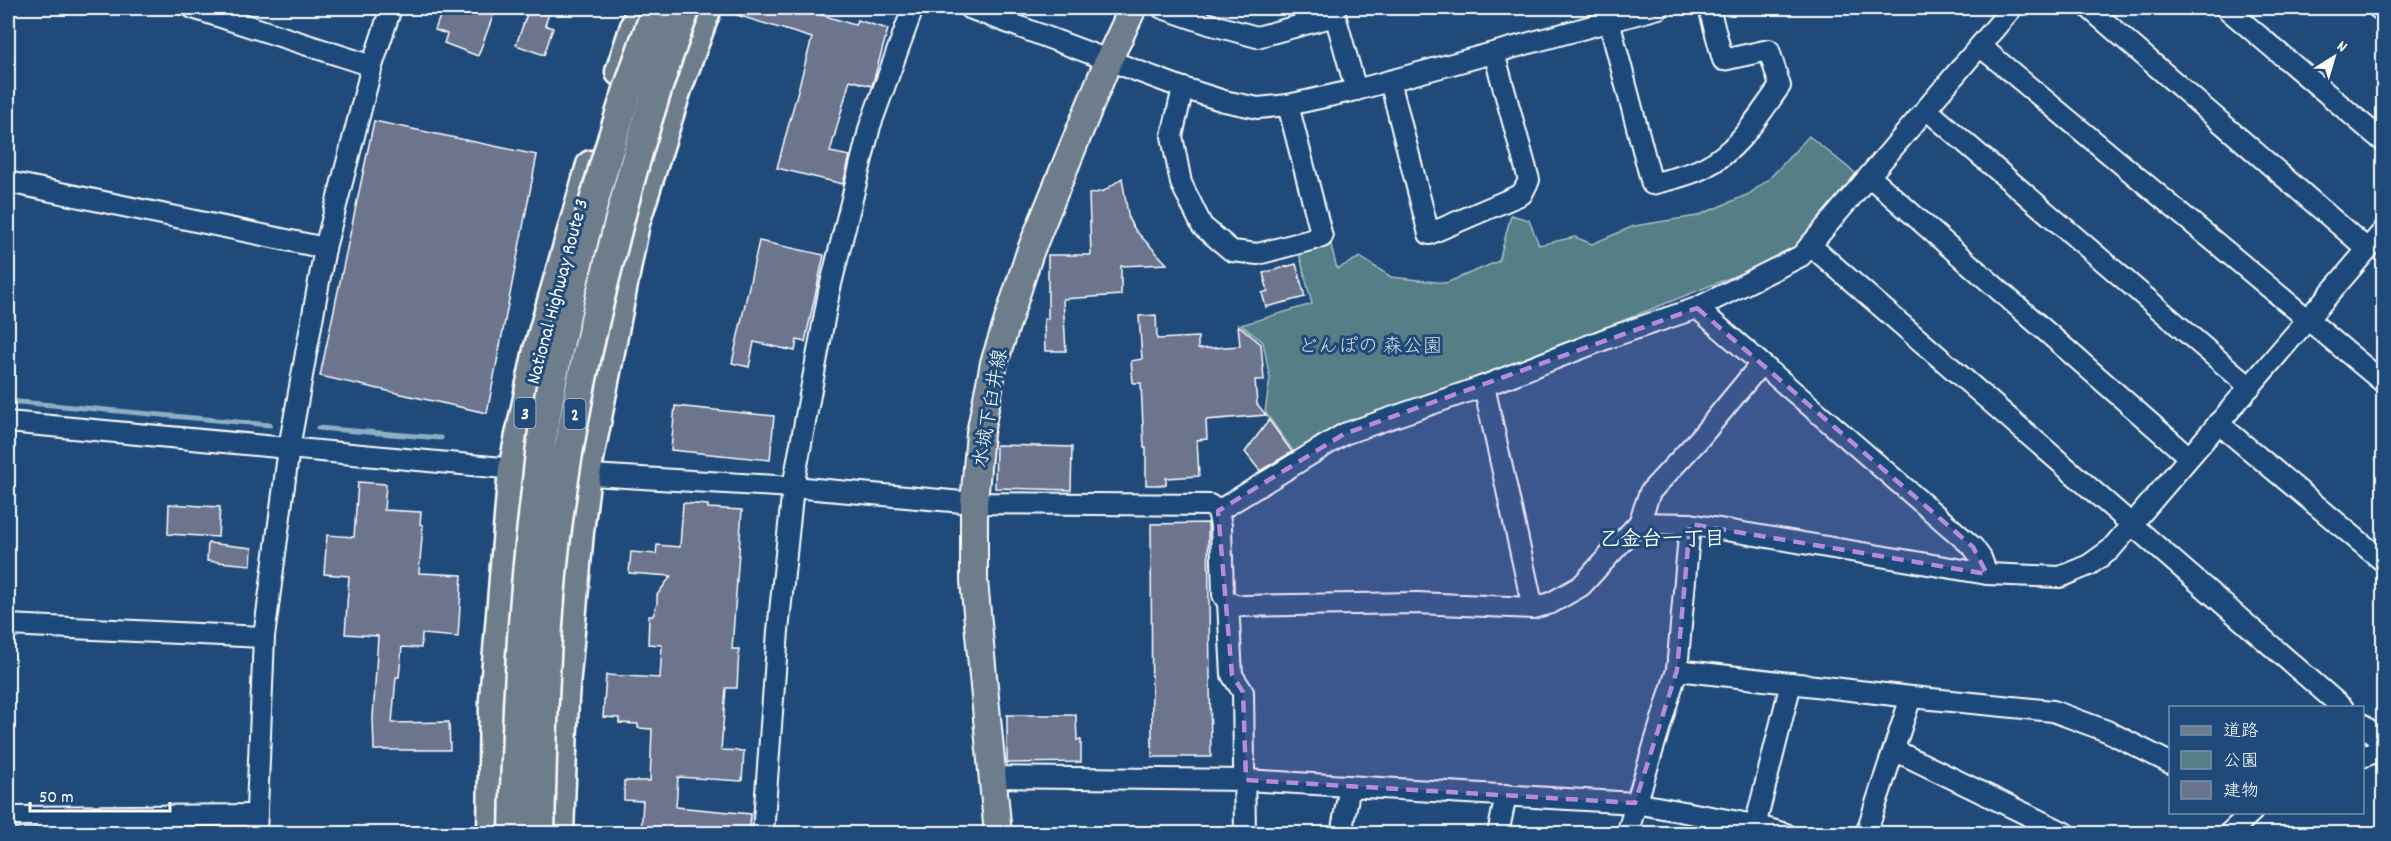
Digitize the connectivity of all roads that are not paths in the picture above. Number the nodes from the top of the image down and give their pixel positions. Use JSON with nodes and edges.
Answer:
{"nodes":[{"id":1,"x":193,"y":8,"type":"edge"},
{"id":2,"x":391,"y":8,"type":"edge"},
{"id":3,"x":641,"y":8,"type":"edge"},
{"id":4,"x":657,"y":8,"type":"edge"},
{"id":5,"x":686,"y":8,"type":"edge"},
{"id":6,"x":707,"y":8,"type":"edge"},
{"id":7,"x":913,"y":8,"type":"edge"},
{"id":8,"x":969,"y":8,"type":"edge"},
{"id":9,"x":1133,"y":8,"type":"edge"},
{"id":10,"x":1162,"y":8,"type":"edge"},
{"id":11,"x":1709,"y":8,"type":"edge"},
{"id":12,"x":2012,"y":8,"type":"edge"},
{"id":13,"x":2089,"y":8,"type":"edge"},
{"id":14,"x":2226,"y":8,"type":"edge"},
{"id":15,"x":2378,"y":8,"type":"edge"},
{"id":16,"x":1648,"y":9,"type":"edge"},
{"id":17,"x":1334,"y":12,"type":"edge"},
{"id":18,"x":2384,"y":12,"type":"edge"},
{"id":19,"x":1609,"y":21,"type":"junction"},
{"id":20,"x":1980,"y":46,"type":"junction"},
{"id":21,"x":1494,"y":53,"type":"junction"},
{"id":22,"x":1109,"y":59,"type":"junction"},
{"id":23,"x":372,"y":66,"type":"junction"},
{"id":24,"x":1390,"y":81,"type":"junction"},
{"id":25,"x":1184,"y":88,"type":"junction"},
{"id":26,"x":1356,"y":90,"type":"junction"},
{"id":27,"x":1288,"y":105,"type":"junction"},
{"id":28,"x":1926,"y":109,"type":"junction"},
{"id":29,"x":2384,"y":142,"type":"edge"},
{"id":30,"x":1869,"y":176,"type":"junction"},
{"id":31,"x":8,"y":182,"type":"edge"},
{"id":32,"x":2384,"y":230,"type":"edge"},
{"id":33,"x":1810,"y":245,"type":"junction"},
{"id":34,"x":325,"y":248,"type":"junction"},
{"id":35,"x":2367,"y":249,"type":"junction"},
{"id":36,"x":1697,"y":308,"type":"junction"},
{"id":37,"x":2307,"y":319,"type":"junction"},
{"id":38,"x":1760,"y":364,"type":"junction"},
{"id":39,"x":2384,"y":383,"type":"edge"},
{"id":40,"x":1484,"y":386,"type":"junction"},
{"id":41,"x":2250,"y":387,"type":"junction"},
{"id":42,"x":8,"y":422,"type":"edge"},
{"id":43,"x":2218,"y":423,"type":"junction"},
{"id":44,"x":289,"y":448,"type":"junction"},
{"id":45,"x":2189,"y":457,"type":"junction"},
{"id":46,"x":513,"y":469,"type":"junction"},
{"id":47,"x":586,"y":474,"type":"junction"},
{"id":48,"x":793,"y":487,"type":"junction"},
{"id":49,"x":974,"y":503,"type":"junction"},
{"id":50,"x":1218,"y":511,"type":"junction"},
{"id":51,"x":1639,"y":522,"type":"junction"},
{"id":52,"x":1690,"y":524,"type":"junction"},
{"id":53,"x":2132,"y":525,"type":"junction"},
{"id":54,"x":2384,"y":562,"type":"edge"},
{"id":55,"x":1987,"y":574,"type":"junction"},
{"id":56,"x":1228,"y":603,"type":"junction"},
{"id":57,"x":1533,"y":608,"type":"junction"},
{"id":58,"x":8,"y":625,"type":"edge"},
{"id":59,"x":264,"y":637,"type":"junction"},
{"id":60,"x":1677,"y":670,"type":"junction"},
{"id":61,"x":1791,"y":683,"type":"junction"},
{"id":62,"x":1911,"y":697,"type":"junction"},
{"id":63,"x":2341,"y":706,"type":"edge"},
{"id":64,"x":2364,"y":726,"type":"edge"},
{"id":65,"x":2384,"y":742,"type":"edge"},
{"id":66,"x":2384,"y":749,"type":"edge"},
{"id":67,"x":1894,"y":750,"type":"junction"},
{"id":68,"x":2364,"y":756,"type":"edge"},
{"id":69,"x":2169,"y":762,"type":"edge"},
{"id":70,"x":993,"y":777,"type":"junction"},
{"id":71,"x":1246,"y":780,"type":"junction"},
{"id":72,"x":1350,"y":786,"type":"junction"},
{"id":73,"x":1506,"y":795,"type":"junction"},
{"id":74,"x":1635,"y":803,"type":"junction"},
{"id":75,"x":2251,"y":814,"type":"edge"},
{"id":76,"x":8,"y":817,"type":"edge"},
{"id":77,"x":256,"y":824,"type":"edge"},
{"id":78,"x":1754,"y":829,"type":"edge"},
{"id":79,"x":492,"y":834,"type":"edge"},
{"id":80,"x":513,"y":834,"type":"edge"},
{"id":81,"x":540,"y":834,"type":"edge"},
{"id":82,"x":559,"y":834,"type":"edge"},
{"id":83,"x":763,"y":834,"type":"edge"},
{"id":84,"x":998,"y":834,"type":"edge"},
{"id":85,"x":1245,"y":834,"type":"edge"},
{"id":86,"x":1341,"y":834,"type":"edge"},
{"id":87,"x":1498,"y":834,"type":"edge"},
{"id":88,"x":1627,"y":834,"type":"edge"},
{"id":89,"x":1786,"y":834,"type":"edge"},
{"id":90,"x":1866,"y":834,"type":"edge"},
{"id":91,"x":2067,"y":834,"type":"edge"},
{"id":92,"x":2228,"y":834,"type":"edge"}],
"edges":[{"from":1,"to":23,"type":"street"},
{"from":2,"to":23,"type":"street"},
{"from":3,"to":46,"type":"highway","name":"National Highway Route 3","number":"3"},
{"from":4,"to":80,"type":"highway","number":"2","bridge":true},
{"from":5,"to":81,"type":"highway","number":"2","bridge":true},
{"from":6,"to":47,"type":"highway"},
{"from":7,"to":48,"type":"street"},
{"from":8,"to":22,"type":"street"},
{"from":9,"to":22,"type":"main road","name":"水城下臼井線"},
{"from":10,"to":17,"type":"street"},
{"from":11,"to":19,"type":"street"},
{"from":12,"to":20,"type":"street"},
{"from":13,"to":35,"type":"street"},
{"from":14,"to":29,"type":"street"},
{"from":15,"to":18,"type":"street"},
{"from":16,"to":19,"type":"street"},
{"from":17,"to":26,"type":"street"},
{"from":19,"to":21,"type":"street"},
{"from":20,"to":28,"type":"street"},
{"from":20,"to":37,"type":"street"},
{"from":21,"to":24,"type":"street"},
{"from":21,"to":24,"type":"street"},
{"from":22,"to":25,"type":"street"},
{"from":22,"to":49,"type":"main road","name":"水城下臼井線"},
{"from":23,"to":34,"type":"street"},
{"from":24,"to":26,"type":"street"},
{"from":25,"to":27,"type":"street"},
{"from":25,"to":27,"type":"street"},
{"from":26,"to":27,"type":"street"},
{"from":28,"to":30,"type":"street"},
{"from":28,"to":41,"type":"street"},
{"from":30,"to":33,"type":"street"},
{"from":30,"to":45,"type":"street"},
{"from":31,"to":34,"type":"street"},
{"from":32,"to":35,"type":"street"},
{"from":33,"to":36,"type":"street"},
{"from":33,"to":53,"type":"street"},
{"from":34,"to":44,"type":"street"},
{"from":35,"to":37,"type":"street"},
{"from":36,"to":38,"type":"street"},
{"from":36,"to":40,"type":"street"},
{"from":37,"to":39,"type":"street"},
{"from":37,"to":41,"type":"street"},
{"from":38,"to":51,"type":"street"},
{"from":38,"to":55,"type":"street"},
{"from":40,"to":50,"type":"street"},
{"from":40,"to":57,"type":"street"},
{"from":41,"to":43,"type":"street"},
{"from":42,"to":44,"type":"street"},
{"from":43,"to":45,"type":"street"},
{"from":43,"to":54,"type":"street"},
{"from":44,"to":46,"type":"street"},
{"from":44,"to":59,"type":"street"},
{"from":45,"to":53,"type":"street"},
{"from":46,"to":47,"type":"street"},
{"from":46,"to":79,"type":"highway","name":"National Highway Route 3","number":"3"},
{"from":47,"to":48,"type":"street"},
{"from":47,"to":82,"type":"highway"},
{"from":48,"to":49,"type":"street"},
{"from":48,"to":83,"type":"street"},
{"from":49,"to":50,"type":"street"},
{"from":49,"to":70,"type":"main road","name":"水城下臼井線"},
{"from":50,"to":56,"type":"street"},
{"from":51,"to":52,"type":"street"},
{"from":51,"to":57,"type":"street"},
{"from":52,"to":55,"type":"street"},
{"from":52,"to":60,"type":"street"},
{"from":53,"to":55,"type":"street"},
{"from":53,"to":63,"type":"street"},
{"from":56,"to":57,"type":"street"},
{"from":56,"to":71,"type":"street"},
{"from":58,"to":59,"type":"street"},
{"from":59,"to":77,"type":"street"},
{"from":60,"to":61,"type":"street"},
{"from":60,"to":74,"type":"street"},
{"from":61,"to":62,"type":"street"},
{"from":61,"to":78,"type":"street"},
{"from":62,"to":67,"type":"street"},
{"from":62,"to":69,"type":"street"},
{"from":64,"to":65,"type":"street"},
{"from":66,"to":68,"type":"street"},
{"from":67,"to":90,"type":"street"},
{"from":67,"to":91,"type":"street"},
{"from":70,"to":71,"type":"street"},
{"from":70,"to":84,"type":"main road","name":"水城下臼井線"},
{"from":71,"to":72,"type":"street"},
{"from":71,"to":85,"type":"street"},
{"from":72,"to":73,"type":"street"},
{"from":72,"to":86,"type":"street"},
{"from":73,"to":74,"type":"street"},
{"from":73,"to":87,"type":"street"},
{"from":74,"to":78,"type":"street"},
{"from":74,"to":88,"type":"street"},
{"from":75,"to":92,"type":"street"},
{"from":76,"to":77,"type":"street"},
{"from":78,"to":89,"type":"street"}]}
